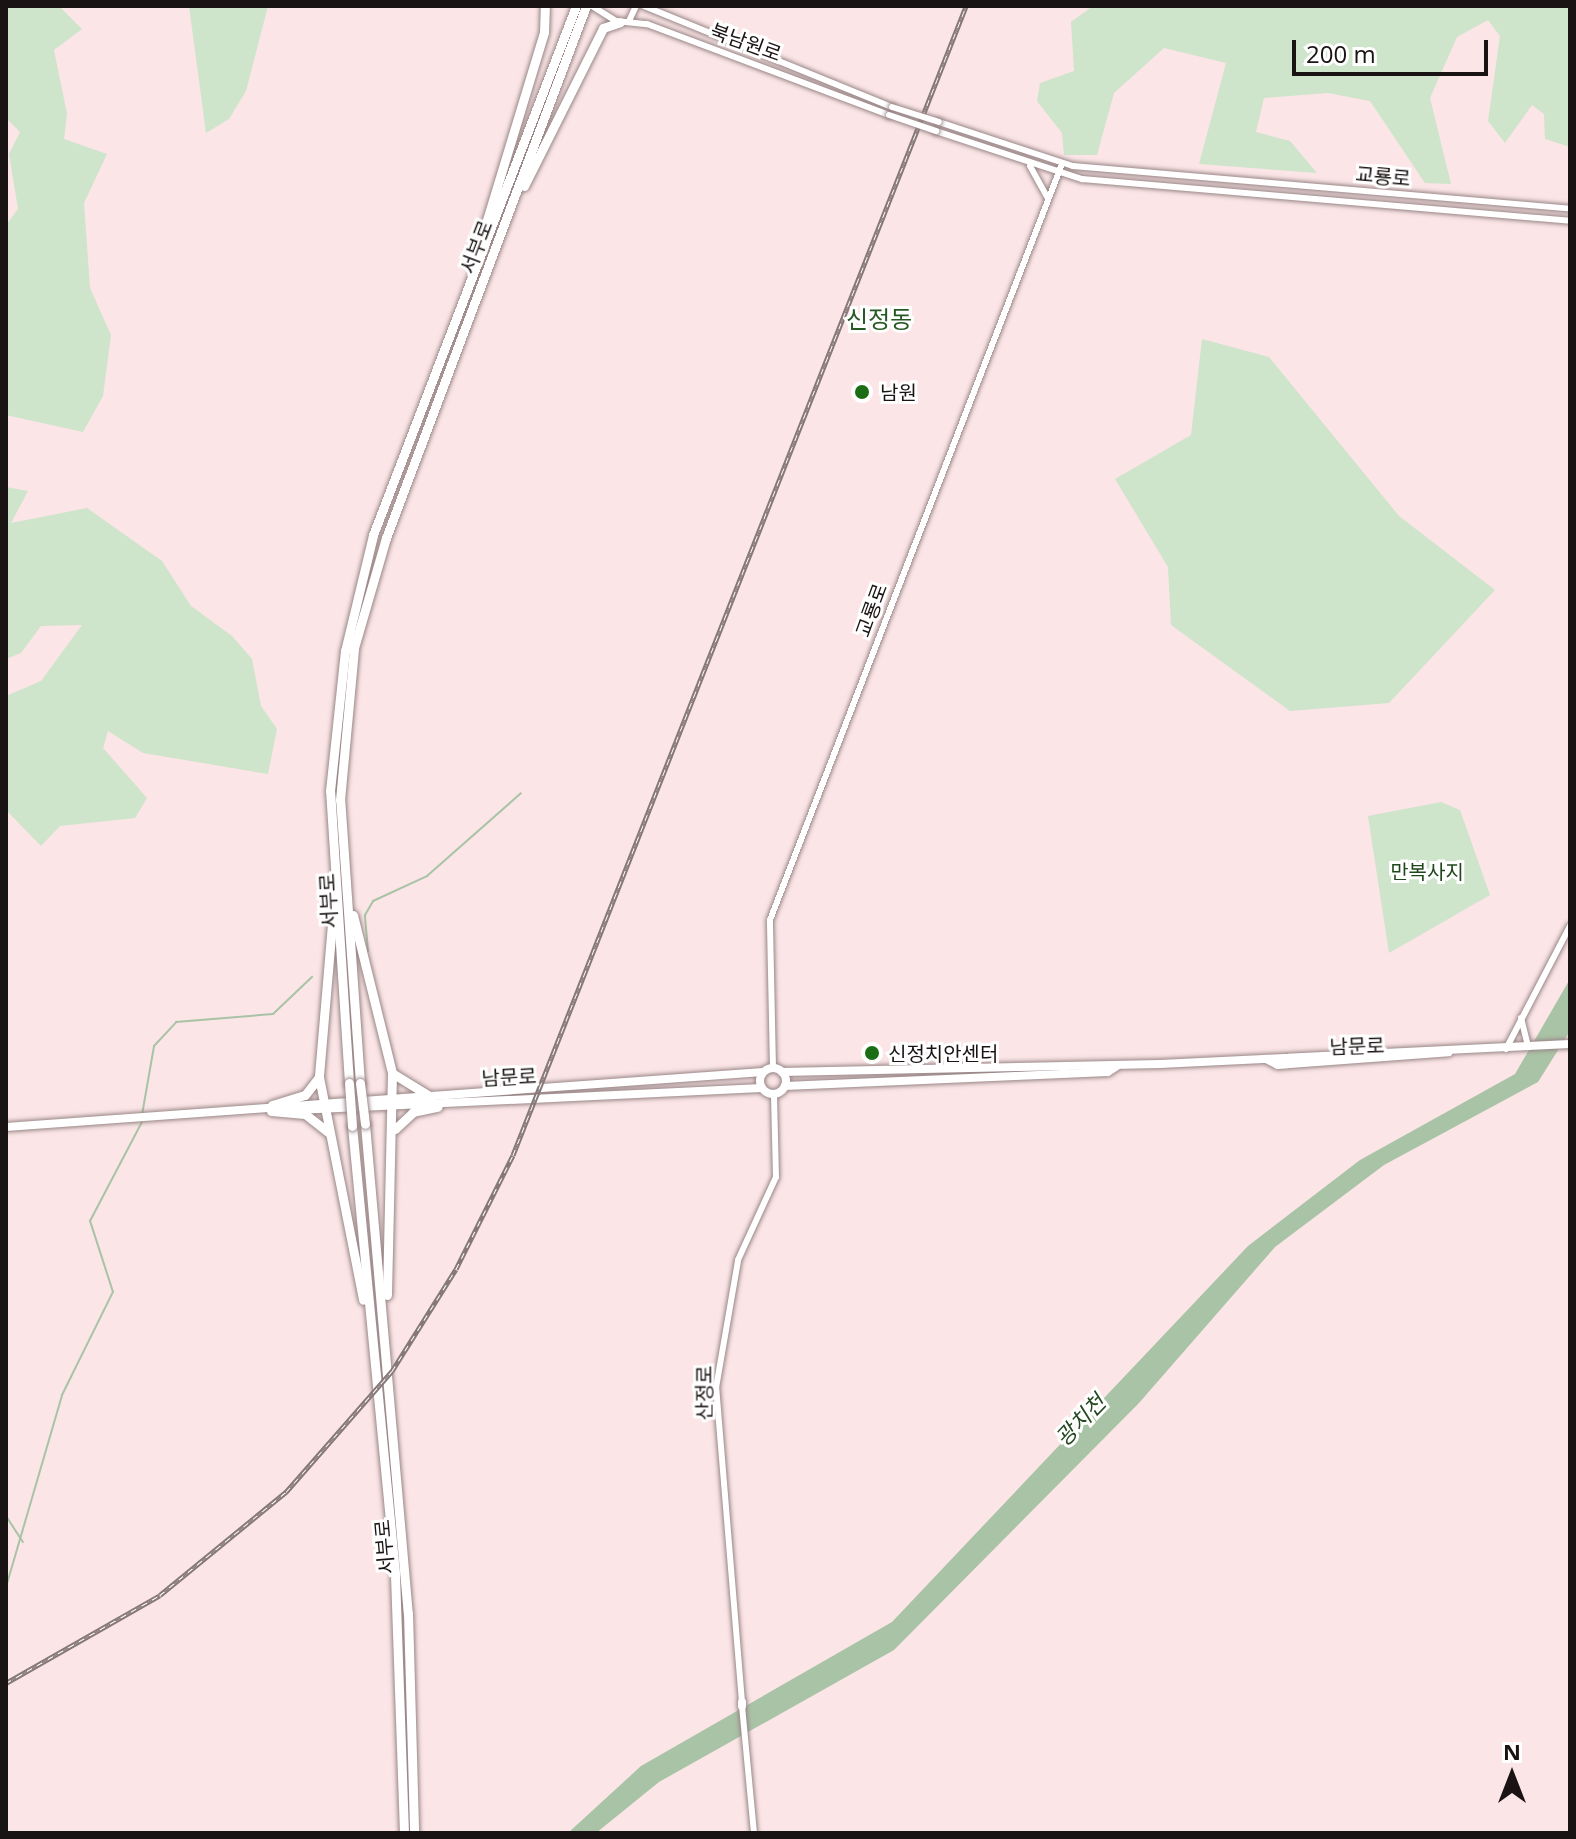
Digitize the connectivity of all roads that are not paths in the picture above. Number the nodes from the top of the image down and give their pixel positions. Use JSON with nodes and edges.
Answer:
{"nodes":[{"id":1,"x":545,"y":6,"type":"edge"},
{"id":2,"x":592,"y":6,"type":"edge"},
{"id":3,"x":636,"y":6,"type":"edge"},
{"id":4,"x":644,"y":6,"type":"edge"},
{"id":5,"x":579,"y":10,"type":"edge"},
{"id":6,"x":624,"y":21,"type":"junction"},
{"id":7,"x":1028,"y":164,"type":"junction"},
{"id":8,"x":1062,"y":164,"type":"junction"},
{"id":9,"x":1058,"y":174,"type":"junction"},
{"id":10,"x":1048,"y":201,"type":"junction"},
{"id":11,"x":1570,"y":209,"type":"edge"},
{"id":12,"x":1570,"y":221,"type":"edge"},
{"id":13,"x":474,"y":290,"type":"junction"},
{"id":14,"x":344,"y":863,"type":"junction"},
{"id":15,"x":333,"y":864,"type":"junction"},
{"id":16,"x":1570,"y":926,"type":"edge"},
{"id":17,"x":1521,"y":1018,"type":"junction"},
{"id":18,"x":1570,"y":1044,"type":"edge"},
{"id":19,"x":1530,"y":1047,"type":"junction"},
{"id":20,"x":1506,"y":1049,"type":"junction"},
{"id":21,"x":1117,"y":1066,"type":"junction"},
{"id":22,"x":768,"y":1070,"type":"junction"},
{"id":23,"x":857,"y":1071,"type":"junction"},
{"id":24,"x":782,"y":1072,"type":"junction"},
{"id":25,"x":392,"y":1073,"type":"junction"},
{"id":26,"x":319,"y":1077,"type":"junction"},
{"id":27,"x":857,"y":1082,"type":"junction"},
{"id":28,"x":785,"y":1086,"type":"junction"},
{"id":29,"x":761,"y":1088,"type":"junction"},
{"id":30,"x":774,"y":1094,"type":"junction"},
{"id":31,"x":431,"y":1097,"type":"junction"},
{"id":32,"x":393,"y":1103,"type":"junction"},
{"id":33,"x":324,"y":1106,"type":"junction"},
{"id":34,"x":437,"y":1107,"type":"junction"},
{"id":35,"x":272,"y":1108,"type":"junction"},
{"id":36,"x":6,"y":1127,"type":"edge"},
{"id":37,"x":328,"y":1132,"type":"junction"},
{"id":38,"x":393,"y":1132,"type":"junction"},
{"id":39,"x":387,"y":1358,"type":"junction"},
{"id":40,"x":374,"y":1360,"type":"junction"},
{"id":41,"x":402,"y":1833,"type":"edge"},
{"id":42,"x":417,"y":1833,"type":"edge"},
{"id":43,"x":754,"y":1833,"type":"edge"}],
"edges":[{"from":1,"to":13,"type":"highway"},
{"from":2,"to":6,"type":"street","name":"북남원로"},
{"from":3,"to":6,"type":"street"},
{"from":4,"to":8,"type":"street","name":"북남원로","bridge":true},
{"from":5,"to":13,"type":"highway","name":"서부로"},
{"from":6,"to":7,"type":"street","name":"북남원로","bridge":true},
{"from":6,"to":13,"type":"highway"},
{"from":7,"to":9,"type":"street","name":"북남원로"},
{"from":7,"to":10,"type":"street"},
{"from":8,"to":9,"type":"street","name":"교룡로"},
{"from":8,"to":11,"type":"street","name":"교룡로"},
{"from":9,"to":10,"type":"street","name":"교룡로"},
{"from":9,"to":12,"type":"street","name":"교룡로"},
{"from":10,"to":22,"type":"street","name":"교룡로"},
{"from":13,"to":14,"type":"highway","name":"서부로"},
{"from":13,"to":15,"type":"highway","name":"서부로"},
{"from":14,"to":25,"type":"highway"},
{"from":14,"to":39,"type":"highway","name":"서부로","bridge":true},
{"from":15,"to":26,"type":"highway"},
{"from":15,"to":40,"type":"highway","name":"서부로","bridge":true},
{"from":16,"to":17,"type":"street"},
{"from":17,"to":19,"type":"street"},
{"from":17,"to":20,"type":"street"},
{"from":18,"to":19,"type":"main road","name":"남문로"},
{"from":19,"to":20,"type":"main road","name":"남문로"},
{"from":20,"to":21,"type":"main road","name":"남문로"},
{"from":21,"to":23,"type":"main road","name":"남문로"},
{"from":21,"to":27,"type":"main road","name":"남문로"},
{"from":22,"to":24,"type":"main road","name":"남문로"},
{"from":22,"to":29,"type":"main road"},
{"from":22,"to":31,"type":"main road","name":"남문로"},
{"from":23,"to":24,"type":"main road","name":"남문로"},
{"from":23,"to":27,"type":"main road"},
{"from":24,"to":28,"type":"main road"},
{"from":25,"to":31,"type":"highway"},
{"from":25,"to":32,"type":"highway"},
{"from":26,"to":33,"type":"highway"},
{"from":26,"to":35,"type":"highway"},
{"from":27,"to":28,"type":"main road","name":"남문로"},
{"from":28,"to":30,"type":"main road"},
{"from":29,"to":30,"type":"main road","name":"남문로"},
{"from":29,"to":34,"type":"main road","name":"남문로"},
{"from":30,"to":43,"type":"street","name":"산정로"},
{"from":31,"to":32,"type":"main road","name":"남문로"},
{"from":32,"to":33,"type":"main road","name":"남문로"},
{"from":32,"to":34,"type":"main road","name":"남문로"},
{"from":32,"to":38,"type":"highway"},
{"from":33,"to":35,"type":"main road","name":"남문로"},
{"from":33,"to":37,"type":"highway"},
{"from":34,"to":38,"type":"highway"},
{"from":35,"to":36,"type":"main road","name":"남문로"},
{"from":35,"to":37,"type":"highway"},
{"from":37,"to":40,"type":"highway"},
{"from":38,"to":39,"type":"highway"},
{"from":39,"to":42,"type":"highway","name":"서부로"},
{"from":40,"to":41,"type":"highway","name":"서부로"}]}
